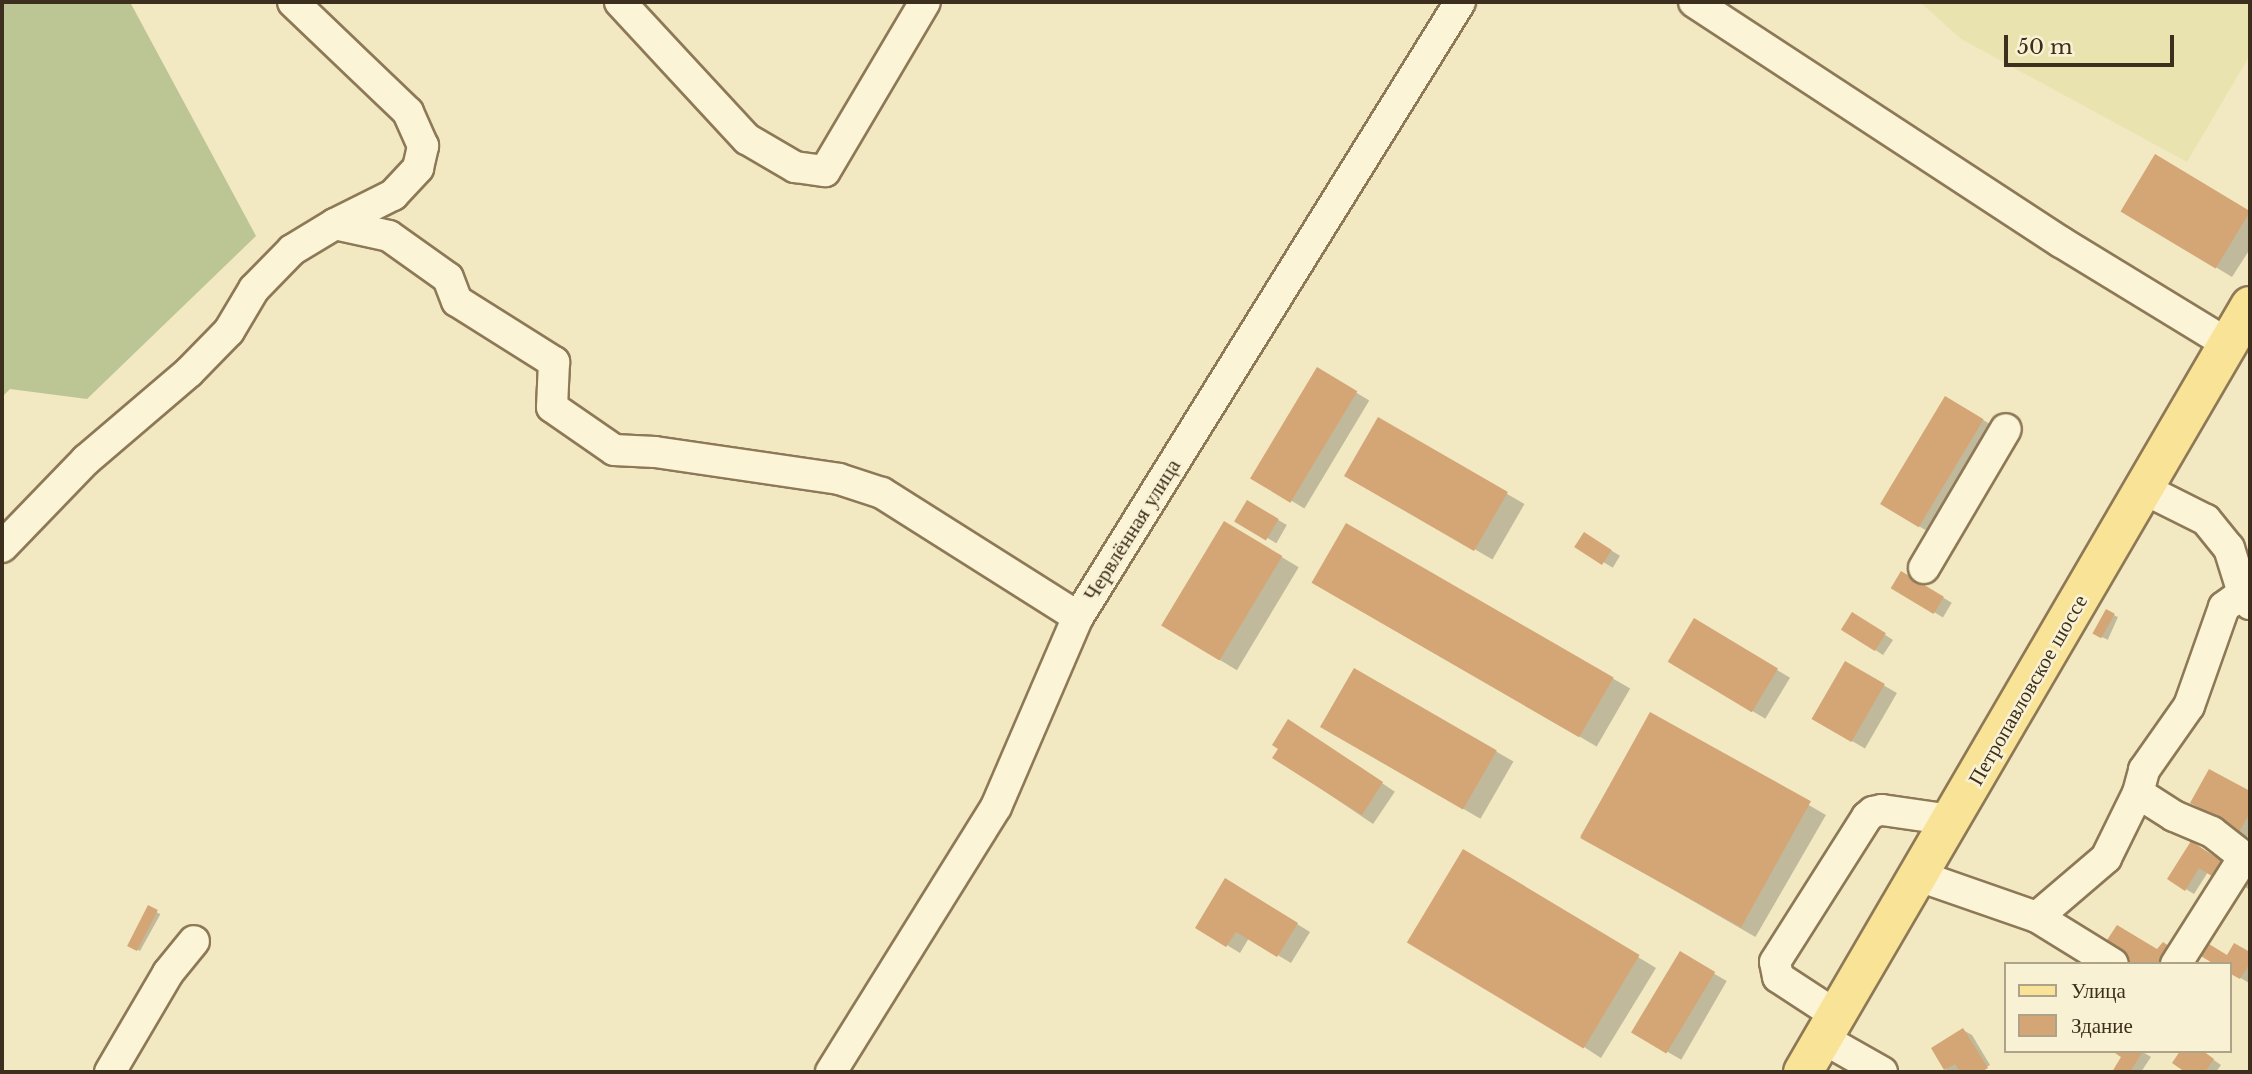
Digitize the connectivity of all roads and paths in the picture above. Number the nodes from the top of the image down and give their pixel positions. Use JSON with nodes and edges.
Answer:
{"nodes":[{"id":1,"x":293,"y":2,"type":"edge"},
{"id":2,"x":620,"y":2,"type":"edge"},
{"id":3,"x":925,"y":2,"type":"edge"},
{"id":4,"x":1460,"y":2,"type":"edge"},
{"id":5,"x":1694,"y":2,"type":"edge"},
{"id":6,"x":335,"y":224,"type":"junction"},
{"id":7,"x":2250,"y":306,"type":"edge"},
{"id":8,"x":2228,"y":344,"type":"junction"},
{"id":9,"x":2006,"y":429,"type":"dead end"},
{"id":10,"x":2144,"y":489,"type":"junction"},
{"id":11,"x":2,"y":547,"type":"edge"},
{"id":12,"x":1924,"y":568,"type":"dead end"},
{"id":13,"x":2247,"y":599,"type":"edge"},
{"id":14,"x":1077,"y":617,"type":"junction"},
{"id":15,"x":2138,"y":793,"type":"junction"},
{"id":16,"x":1951,"y":820,"type":"junction"},
{"id":17,"x":1919,"y":876,"type":"junction"},
{"id":18,"x":2038,"y":917,"type":"junction"},
{"id":19,"x":194,"y":941,"type":"dead end"},
{"id":20,"x":2110,"y":962,"type":"edge"},
{"id":21,"x":2177,"y":962,"type":"edge"},
{"id":22,"x":1829,"y":1027,"type":"junction"},
{"id":23,"x":110,"y":1072,"type":"edge"},
{"id":24,"x":831,"y":1072,"type":"edge"},
{"id":25,"x":1803,"y":1072,"type":"edge"},
{"id":26,"x":1882,"y":1072,"type":"edge"}],
"edges":[{"from":1,"to":6,"type":"street"},
{"from":2,"to":3,"type":"street"},
{"from":4,"to":14,"type":"street","name":"Червлённая улица"},
{"from":5,"to":8,"type":"street"},
{"from":6,"to":11,"type":"street"},
{"from":6,"to":14,"type":"street"},
{"from":7,"to":8,"type":"main road","name":"Петропавловское шоссе"},
{"from":8,"to":10,"type":"main road","name":"Петропавловское шоссе"},
{"from":9,"to":12,"type":"street"},
{"from":10,"to":13,"type":"street"},
{"from":10,"to":16,"type":"main road","name":"Петропавловское шоссе"},
{"from":13,"to":15,"type":"street"},
{"from":14,"to":24,"type":"street","name":"Червлённая улица"},
{"from":15,"to":18,"type":"street"},
{"from":15,"to":21,"type":"street"},
{"from":16,"to":17,"type":"main road","name":"Петропавловское шоссе"},
{"from":16,"to":22,"type":"street"},
{"from":17,"to":18,"type":"street"},
{"from":17,"to":22,"type":"main road","name":"Петропавловское шоссе"},
{"from":18,"to":20,"type":"street"},
{"from":19,"to":23,"type":"street"},
{"from":22,"to":25,"type":"main road","name":"Петропавловское шоссе"},
{"from":22,"to":26,"type":"street"}]}
